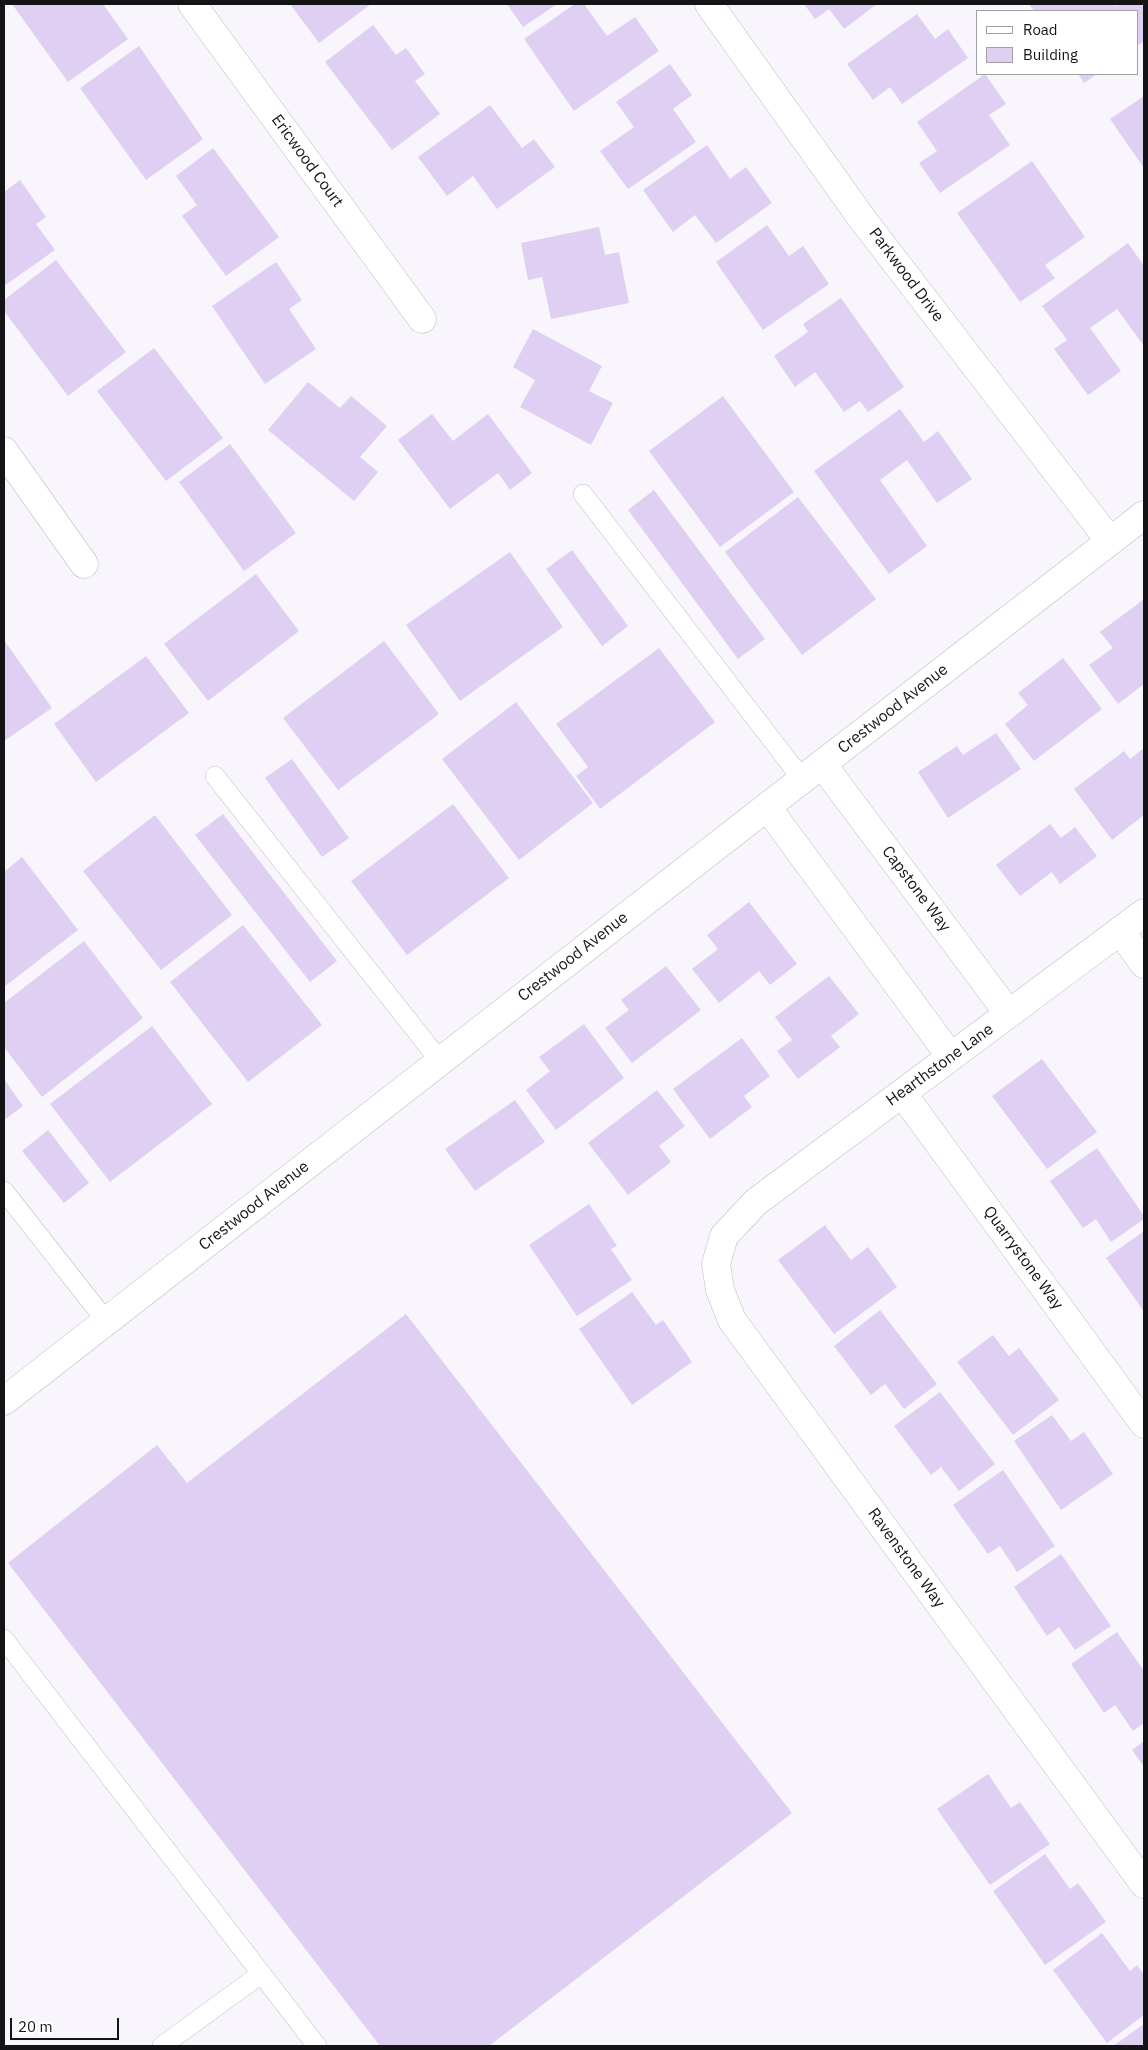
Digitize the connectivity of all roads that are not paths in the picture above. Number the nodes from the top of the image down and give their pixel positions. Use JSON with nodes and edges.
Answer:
{"nodes":[{"id":1,"x":192,"y":4,"type":"edge"},
{"id":2,"x":708,"y":4,"type":"edge"},
{"id":3,"x":422,"y":319,"type":"dead end"},
{"id":4,"x":4,"y":451,"type":"edge"},
{"id":5,"x":583,"y":494,"type":"dead end"},
{"id":6,"x":1144,"y":515,"type":"edge"},
{"id":7,"x":1110,"y":541,"type":"junction"},
{"id":8,"x":84,"y":564,"type":"dead end"},
{"id":9,"x":812,"y":771,"type":"junction"},
{"id":10,"x":215,"y":776,"type":"dead end"},
{"id":11,"x":767,"y":806,"type":"junction"},
{"id":12,"x":1144,"y":914,"type":"edge"},
{"id":13,"x":1121,"y":932,"type":"junction"},
{"id":14,"x":1144,"y":964,"type":"edge"},
{"id":15,"x":1009,"y":1014,"type":"junction"},
{"id":16,"x":951,"y":1057,"type":"junction"},
{"id":17,"x":440,"y":1061,"type":"junction"},
{"id":18,"x":902,"y":1093,"type":"junction"},
{"id":19,"x":4,"y":1191,"type":"edge"},
{"id":20,"x":738,"y":1221,"type":"joint"},
{"id":21,"x":106,"y":1321,"type":"junction"},
{"id":22,"x":4,"y":1401,"type":"edge"},
{"id":23,"x":1144,"y":1424,"type":"edge"},
{"id":24,"x":4,"y":1639,"type":"edge"},
{"id":25,"x":1144,"y":1884,"type":"edge"},
{"id":26,"x":261,"y":1974,"type":"junction"},
{"id":27,"x":162,"y":2046,"type":"edge"},
{"id":28,"x":317,"y":2046,"type":"edge"}],
"edges":[{"from":1,"to":3,"type":"street","name":"Ericwood Court"},
{"from":2,"to":7,"type":"street","name":"Parkwood Drive"},
{"from":4,"to":8,"type":"street"},
{"from":5,"to":9,"type":"lane"},
{"from":6,"to":7,"type":"street","name":"Crestwood Avenue"},
{"from":7,"to":9,"type":"street","name":"Crestwood Avenue"},
{"from":9,"to":11,"type":"street","name":"Crestwood Avenue"},
{"from":9,"to":15,"type":"street","name":"Capstone Way"},
{"from":10,"to":17,"type":"lane"},
{"from":11,"to":16,"type":"street"},
{"from":11,"to":17,"type":"street","name":"Crestwood Avenue"},
{"from":12,"to":13,"type":"street","name":"Hearthstone Lane"},
{"from":13,"to":14,"type":"street"},
{"from":13,"to":15,"type":"street","name":"Hearthstone Lane"},
{"from":15,"to":16,"type":"street","name":"Hearthstone Lane"},
{"from":16,"to":18,"type":"street","name":"Hearthstone Lane"},
{"from":17,"to":21,"type":"street","name":"Crestwood Avenue"},
{"from":18,"to":20,"type":"street","name":"Hearthstone Lane"},
{"from":18,"to":23,"type":"street","name":"Quarrystone Way"},
{"from":19,"to":21,"type":"lane"},
{"from":20,"to":25,"type":"street","name":"Ravenstone Way"},
{"from":21,"to":22,"type":"street","name":"Crestwood Avenue"},
{"from":24,"to":26,"type":"lane"},
{"from":26,"to":27,"type":"lane"},
{"from":26,"to":28,"type":"lane"}]}
